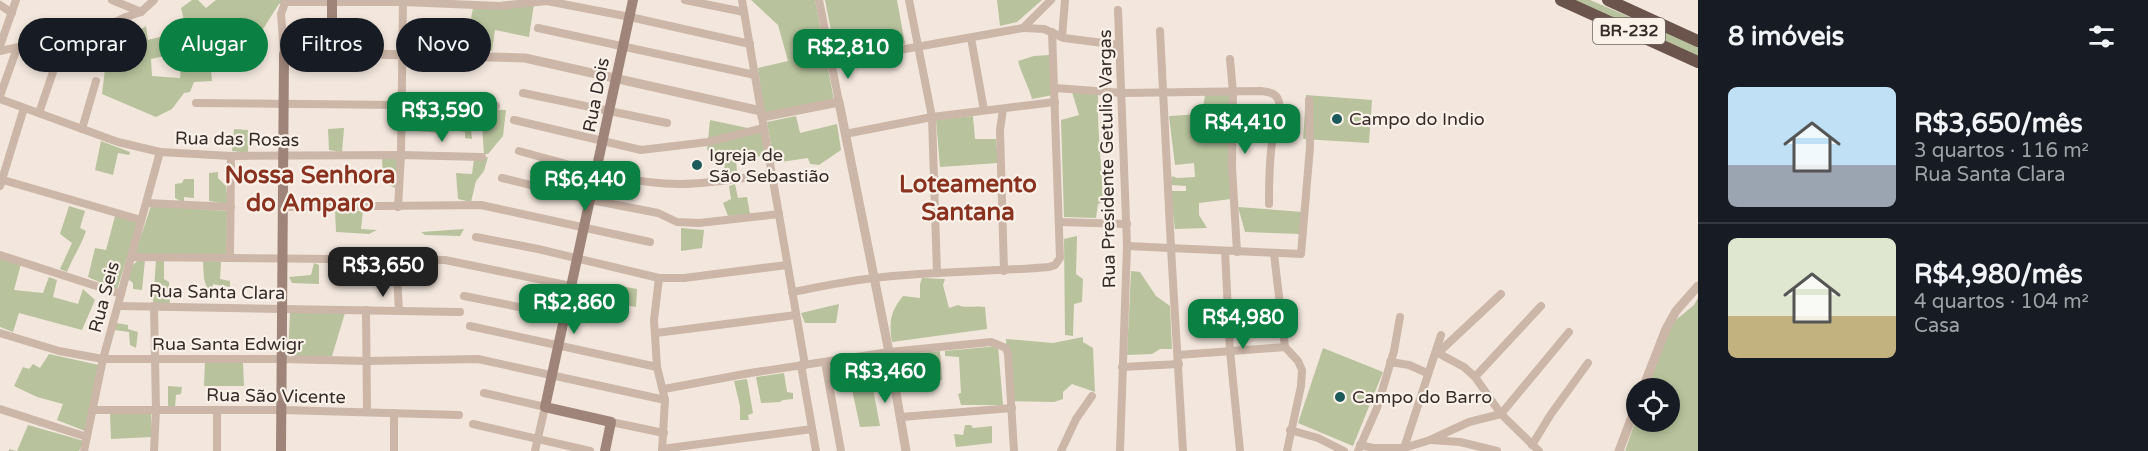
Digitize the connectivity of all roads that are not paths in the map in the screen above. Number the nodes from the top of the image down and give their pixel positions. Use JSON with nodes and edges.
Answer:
{"nodes":[{"id":1,"x":16,"y":0,"type":"edge"},
{"id":2,"x":111,"y":0,"type":"edge"},
{"id":3,"x":154,"y":0,"type":"edge"},
{"id":4,"x":633,"y":0,"type":"edge"},
{"id":5,"x":685,"y":0,"type":"edge"},
{"id":6,"x":742,"y":0,"type":"edge"},
{"id":7,"x":819,"y":0,"type":"edge"},
{"id":8,"x":909,"y":0,"type":"edge"},
{"id":9,"x":1051,"y":0,"type":"edge"},
{"id":10,"x":1065,"y":0,"type":"edge"},
{"id":11,"x":1561,"y":0,"type":"edge"},
{"id":12,"x":1608,"y":0,"type":"edge"},
{"id":13,"x":286,"y":1,"type":"edge"},
{"id":14,"x":332,"y":1,"type":"edge"},
{"id":15,"x":403,"y":1,"type":"edge"},
{"id":16,"x":542,"y":1,"type":"edge"},
{"id":17,"x":0,"y":5,"type":"edge"},
{"id":18,"x":1118,"y":10,"type":"dead end"},
{"id":19,"x":141,"y":12,"type":"junction"},
{"id":20,"x":744,"y":12,"type":"junction"},
{"id":21,"x":12,"y":13,"type":"junction"},
{"id":22,"x":630,"y":17,"type":"junction"},
{"id":23,"x":281,"y":18,"type":"edge"},
{"id":24,"x":332,"y":18,"type":"edge"},
{"id":25,"x":403,"y":18,"type":"edge"},
{"id":26,"x":538,"y":28,"type":"dead end"},
{"id":27,"x":1023,"y":28,"type":"junction"},
{"id":28,"x":1160,"y":31,"type":"dead end"},
{"id":29,"x":1052,"y":32,"type":"junction"},
{"id":30,"x":1062,"y":37,"type":"junction"},
{"id":31,"x":970,"y":38,"type":"junction"},
{"id":32,"x":1698,"y":41,"type":"edge"},
{"id":33,"x":750,"y":44,"type":"junction"},
{"id":34,"x":1119,"y":45,"type":"junction"},
{"id":35,"x":0,"y":46,"type":"edge"},
{"id":36,"x":622,"y":46,"type":"junction"},
{"id":37,"x":917,"y":46,"type":"junction"},
{"id":38,"x":17,"y":48,"type":"junction"},
{"id":39,"x":0,"y":51,"type":"edge"},
{"id":40,"x":491,"y":57,"type":"edge"},
{"id":41,"x":1230,"y":59,"type":"dead end"},
{"id":42,"x":832,"y":62,"type":"junction"},
{"id":43,"x":1698,"y":62,"type":"edge"},
{"id":44,"x":53,"y":72,"type":"dead end"},
{"id":45,"x":284,"y":72,"type":"edge"},
{"id":46,"x":402,"y":72,"type":"edge"},
{"id":47,"x":755,"y":75,"type":"junction"},
{"id":48,"x":616,"y":79,"type":"junction"},
{"id":49,"x":96,"y":81,"type":"dead end"},
{"id":50,"x":1055,"y":88,"type":"junction"},
{"id":51,"x":1233,"y":92,"type":"junction"},
{"id":52,"x":523,"y":93,"type":"dead end"},
{"id":53,"x":1123,"y":93,"type":"junction"},
{"id":54,"x":1164,"y":93,"type":"junction"},
{"id":55,"x":0,"y":98,"type":"edge"},
{"id":56,"x":1309,"y":100,"type":"dead end"},
{"id":57,"x":839,"y":102,"type":"junction"},
{"id":58,"x":1055,"y":102,"type":"junction"},
{"id":59,"x":196,"y":103,"type":"dead end"},
{"id":60,"x":283,"y":104,"type":"junction"},
{"id":61,"x":400,"y":104,"type":"junction"},
{"id":62,"x":496,"y":106,"type":"dead end"},
{"id":63,"x":24,"y":108,"type":"junction"},
{"id":64,"x":1003,"y":109,"type":"junction"},
{"id":65,"x":984,"y":110,"type":"junction"},
{"id":66,"x":610,"y":112,"type":"junction"},
{"id":67,"x":39,"y":113,"type":"junction"},
{"id":68,"x":761,"y":114,"type":"junction"},
{"id":69,"x":932,"y":117,"type":"junction"},
{"id":70,"x":514,"y":120,"type":"dead end"},
{"id":71,"x":667,"y":123,"type":"dead end"},
{"id":72,"x":764,"y":128,"type":"junction"},
{"id":73,"x":82,"y":129,"type":"junction"},
{"id":74,"x":845,"y":134,"type":"junction"},
{"id":75,"x":604,"y":141,"type":"junction"},
{"id":76,"x":519,"y":151,"type":"dead end"},
{"id":77,"x":160,"y":152,"type":"junction"},
{"id":78,"x":401,"y":155,"type":"junction"},
{"id":79,"x":231,"y":156,"type":"junction"},
{"id":80,"x":282,"y":156,"type":"junction"},
{"id":81,"x":482,"y":157,"type":"dead end"},
{"id":82,"x":597,"y":172,"type":"junction"},
{"id":83,"x":772,"y":174,"type":"junction"},
{"id":84,"x":502,"y":178,"type":"dead end"},
{"id":85,"x":1,"y":182,"type":"edge"},
{"id":86,"x":591,"y":200,"type":"junction"},
{"id":87,"x":147,"y":202,"type":"junction"},
{"id":88,"x":1269,"y":204,"type":"dead end"},
{"id":89,"x":231,"y":207,"type":"junction"},
{"id":90,"x":282,"y":207,"type":"junction"},
{"id":91,"x":398,"y":207,"type":"junction"},
{"id":92,"x":779,"y":214,"type":"junction"},
{"id":93,"x":141,"y":220,"type":"junction"},
{"id":94,"x":1059,"y":222,"type":"junction"},
{"id":95,"x":1127,"y":224,"type":"junction"},
{"id":96,"x":584,"y":228,"type":"junction"},
{"id":97,"x":476,"y":237,"type":"dead end"},
{"id":98,"x":650,"y":243,"type":"dead end"},
{"id":99,"x":1127,"y":246,"type":"junction"},
{"id":100,"x":1170,"y":248,"type":"junction"},
{"id":101,"x":1225,"y":251,"type":"junction"},
{"id":102,"x":1237,"y":252,"type":"junction"},
{"id":103,"x":1274,"y":254,"type":"junction"},
{"id":104,"x":0,"y":255,"type":"edge"},
{"id":105,"x":131,"y":257,"type":"junction"},
{"id":106,"x":230,"y":258,"type":"junction"},
{"id":107,"x":282,"y":258,"type":"junction"},
{"id":108,"x":578,"y":258,"type":"junction"},
{"id":109,"x":396,"y":259,"type":"junction"},
{"id":110,"x":787,"y":265,"type":"junction"},
{"id":111,"x":1004,"y":271,"type":"junction"},
{"id":112,"x":937,"y":273,"type":"junction"},
{"id":113,"x":659,"y":278,"type":"junction"},
{"id":114,"x":873,"y":278,"type":"junction"},
{"id":115,"x":571,"y":286,"type":"junction"},
{"id":116,"x":1698,"y":286,"type":"edge"},
{"id":117,"x":792,"y":292,"type":"junction"},
{"id":118,"x":121,"y":294,"type":"junction"},
{"id":119,"x":1501,"y":294,"type":"dead end"},
{"id":120,"x":464,"y":296,"type":"dead end"},
{"id":121,"x":118,"y":306,"type":"junction"},
{"id":122,"x":154,"y":306,"type":"junction"},
{"id":123,"x":1541,"y":306,"type":"dead end"},
{"id":124,"x":283,"y":308,"type":"junction"},
{"id":125,"x":366,"y":310,"type":"junction"},
{"id":126,"x":399,"y":311,"type":"junction"},
{"id":127,"x":460,"y":312,"type":"dead end"},
{"id":128,"x":796,"y":315,"type":"junction"},
{"id":129,"x":564,"y":316,"type":"junction"},
{"id":130,"x":1400,"y":317,"type":"dead end"},
{"id":131,"x":470,"y":326,"type":"dead end"},
{"id":132,"x":1569,"y":332,"type":"dead end"},
{"id":133,"x":0,"y":333,"type":"edge"},
{"id":134,"x":656,"y":333,"type":"junction"},
{"id":135,"x":1441,"y":335,"type":"dead end"},
{"id":136,"x":558,"y":344,"type":"junction"},
{"id":137,"x":1285,"y":347,"type":"junction"},
{"id":138,"x":1230,"y":351,"type":"junction"},
{"id":139,"x":889,"y":352,"type":"junction"},
{"id":140,"x":1437,"y":353,"type":"junction"},
{"id":141,"x":103,"y":359,"type":"junction"},
{"id":142,"x":155,"y":359,"type":"junction"},
{"id":143,"x":282,"y":359,"type":"junction"},
{"id":144,"x":1178,"y":359,"type":"junction"},
{"id":145,"x":367,"y":361,"type":"junction"},
{"id":146,"x":825,"y":362,"type":"junction"},
{"id":147,"x":1390,"y":362,"type":"junction"},
{"id":148,"x":1588,"y":363,"type":"dead end"},
{"id":149,"x":803,"y":365,"type":"junction"},
{"id":150,"x":657,"y":367,"type":"junction"},
{"id":151,"x":1122,"y":367,"type":"junction"},
{"id":152,"x":1427,"y":373,"type":"junction"},
{"id":153,"x":552,"y":374,"type":"junction"},
{"id":154,"x":1475,"y":376,"type":"junction"},
{"id":155,"x":1647,"y":378,"type":"edge"},
{"id":156,"x":664,"y":389,"type":"junction"},
{"id":157,"x":484,"y":393,"type":"dead end"},
{"id":158,"x":1092,"y":396,"type":"dead end"},
{"id":159,"x":665,"y":400,"type":"junction"},
{"id":160,"x":545,"y":407,"type":"junction"},
{"id":161,"x":1012,"y":408,"type":"junction"},
{"id":162,"x":92,"y":410,"type":"junction"},
{"id":163,"x":156,"y":410,"type":"junction"},
{"id":164,"x":217,"y":410,"type":"junction"},
{"id":165,"x":282,"y":410,"type":"junction"},
{"id":166,"x":1,"y":412,"type":"edge"},
{"id":167,"x":367,"y":412,"type":"junction"},
{"id":168,"x":394,"y":413,"type":"junction"},
{"id":169,"x":1501,"y":414,"type":"junction"},
{"id":170,"x":459,"y":415,"type":"dead end"},
{"id":171,"x":901,"y":417,"type":"junction"},
{"id":172,"x":611,"y":422,"type":"junction"},
{"id":173,"x":473,"y":424,"type":"dead end"},
{"id":174,"x":812,"y":429,"type":"junction"},
{"id":175,"x":1290,"y":430,"type":"junction"},
{"id":176,"x":664,"y":432,"type":"junction"},
{"id":177,"x":1626,"y":432,"type":"edge"},
{"id":178,"x":87,"y":437,"type":"junction"},
{"id":179,"x":538,"y":440,"type":"junction"},
{"id":180,"x":727,"y":440,"type":"junction"},
{"id":181,"x":1430,"y":440,"type":"junction"},
{"id":182,"x":1359,"y":448,"type":"edge"},
{"id":183,"x":1404,"y":448,"type":"junction"},
{"id":184,"x":1535,"y":448,"type":"edge"},
{"id":185,"x":662,"y":450,"type":"edge"},
{"id":186,"x":84,"y":451,"type":"edge"},
{"id":187,"x":154,"y":451,"type":"edge"},
{"id":188,"x":217,"y":451,"type":"edge"},
{"id":189,"x":282,"y":451,"type":"edge"},
{"id":190,"x":394,"y":451,"type":"edge"},
{"id":191,"x":536,"y":451,"type":"edge"},
{"id":192,"x":590,"y":451,"type":"edge"},
{"id":193,"x":605,"y":451,"type":"edge"},
{"id":194,"x":729,"y":451,"type":"edge"},
{"id":195,"x":816,"y":451,"type":"edge"},
{"id":196,"x":840,"y":451,"type":"edge"},
{"id":197,"x":906,"y":451,"type":"edge"},
{"id":198,"x":1014,"y":451,"type":"edge"},
{"id":199,"x":1061,"y":451,"type":"edge"},
{"id":200,"x":1120,"y":451,"type":"edge"},
{"id":201,"x":1184,"y":451,"type":"edge"},
{"id":202,"x":1240,"y":451,"type":"edge"},
{"id":203,"x":1287,"y":451,"type":"edge"},
{"id":204,"x":1344,"y":451,"type":"edge"},
{"id":205,"x":1497,"y":451,"type":"edge"},
{"id":206,"x":1619,"y":451,"type":"edge"}],
"edges":[{"from":1,"to":21,"type":"street"},
{"from":2,"to":19,"type":"street"},
{"from":3,"to":19,"type":"street"},
{"from":4,"to":22,"type":"main road","name":"Rua Dois"},
{"from":5,"to":20,"type":"street"},
{"from":6,"to":20,"type":"street"},
{"from":7,"to":42,"type":"street"},
{"from":8,"to":37,"type":"street"},
{"from":9,"to":27,"type":"street"},
{"from":10,"to":30,"type":"street"},
{"from":11,"to":43,"type":"highway","number":"BR-232"},
{"from":12,"to":32,"type":"highway","number":"BR-232"},
{"from":13,"to":14,"type":"street"},
{"from":13,"to":23,"type":"street"},
{"from":14,"to":15,"type":"street"},
{"from":14,"to":24,"type":"main road"},
{"from":15,"to":16,"type":"street"},
{"from":15,"to":25,"type":"street"},
{"from":16,"to":22,"type":"street"},
{"from":17,"to":21,"type":"street"},
{"from":18,"to":34,"type":"street","name":"Rua Presidente Getulio Vargas"},
{"from":19,"to":38,"type":"street"},
{"from":20,"to":33,"type":"street"},
{"from":21,"to":35,"type":"street"},
{"from":22,"to":33,"type":"street"},
{"from":22,"to":36,"type":"main road","name":"Rua Dois"},
{"from":26,"to":36,"type":"street"},
{"from":27,"to":29,"type":"street"},
{"from":27,"to":31,"type":"street"},
{"from":28,"to":54,"type":"street"},
{"from":29,"to":30,"type":"street"},
{"from":29,"to":50,"type":"street"},
{"from":30,"to":34,"type":"street"},
{"from":31,"to":37,"type":"street"},
{"from":31,"to":65,"type":"street"},
{"from":33,"to":47,"type":"street"},
{"from":34,"to":53,"type":"street","name":"Rua Presidente Getulio Vargas"},
{"from":36,"to":47,"type":"street"},
{"from":36,"to":48,"type":"main road","name":"Rua Dois"},
{"from":37,"to":42,"type":"street"},
{"from":37,"to":69,"type":"street"},
{"from":38,"to":39,"type":"street"},
{"from":38,"to":55,"type":"street"},
{"from":40,"to":48,"type":"street"},
{"from":41,"to":51,"type":"street"},
{"from":42,"to":57,"type":"street"},
{"from":44,"to":67,"type":"street"},
{"from":45,"to":60,"type":"main road"},
{"from":46,"to":61,"type":"street"},
{"from":47,"to":68,"type":"street"},
{"from":48,"to":66,"type":"main road","name":"Rua Dois"},
{"from":48,"to":68,"type":"street"},
{"from":49,"to":73,"type":"street"},
{"from":50,"to":53,"type":"street"},
{"from":50,"to":58,"type":"street"},
{"from":51,"to":54,"type":"street"},
{"from":51,"to":88,"type":"street"},
{"from":51,"to":102,"type":"street"},
{"from":52,"to":66,"type":"street"},
{"from":53,"to":54,"type":"street"},
{"from":53,"to":95,"type":"street","name":"Rua Presidente Getulio Vargas"},
{"from":54,"to":100,"type":"street"},
{"from":55,"to":63,"type":"street","name":"Rua das Rosas"},
{"from":56,"to":103,"type":"street"},
{"from":57,"to":68,"type":"street"},
{"from":57,"to":74,"type":"street"},
{"from":58,"to":64,"type":"street"},
{"from":58,"to":94,"type":"street"},
{"from":59,"to":60,"type":"street"},
{"from":60,"to":61,"type":"street"},
{"from":60,"to":80,"type":"main road"},
{"from":61,"to":62,"type":"street"},
{"from":61,"to":78,"type":"street"},
{"from":63,"to":67,"type":"street","name":"Rua das Rosas"},
{"from":63,"to":85,"type":"street"},
{"from":64,"to":65,"type":"street"},
{"from":64,"to":111,"type":"street"},
{"from":65,"to":69,"type":"street"},
{"from":66,"to":71,"type":"street"},
{"from":66,"to":75,"type":"main road","name":"Rua Dois"},
{"from":67,"to":73,"type":"street","name":"Rua das Rosas"},
{"from":68,"to":72,"type":"street"},
{"from":69,"to":74,"type":"street"},
{"from":69,"to":112,"type":"street"},
{"from":70,"to":75,"type":"street"},
{"from":72,"to":75,"type":"street"},
{"from":72,"to":83,"type":"street"},
{"from":73,"to":77,"type":"street","name":"Rua das Rosas"},
{"from":74,"to":114,"type":"street"},
{"from":75,"to":82,"type":"main road","name":"Rua Dois"},
{"from":76,"to":82,"type":"street"},
{"from":77,"to":79,"type":"street","name":"Rua das Rosas"},
{"from":77,"to":87,"type":"street","name":"Rua Seis"},
{"from":78,"to":80,"type":"street","name":"Rua das Rosas"},
{"from":78,"to":81,"type":"street","name":"Rua das Rosas"},
{"from":78,"to":91,"type":"street"},
{"from":79,"to":80,"type":"street","name":"Rua das Rosas"},
{"from":79,"to":89,"type":"street"},
{"from":80,"to":90,"type":"main road"},
{"from":82,"to":83,"type":"street"},
{"from":82,"to":86,"type":"main road","name":"Rua Dois"},
{"from":83,"to":92,"type":"street"},
{"from":84,"to":86,"type":"street"},
{"from":85,"to":93,"type":"street"},
{"from":86,"to":92,"type":"street"},
{"from":86,"to":96,"type":"main road","name":"Rua Dois"},
{"from":87,"to":89,"type":"street"},
{"from":87,"to":93,"type":"street","name":"Rua Seis"},
{"from":89,"to":106,"type":"street"},
{"from":90,"to":91,"type":"street"},
{"from":90,"to":107,"type":"main road"},
{"from":91,"to":96,"type":"street"},
{"from":92,"to":110,"type":"street"},
{"from":93,"to":105,"type":"street","name":"Rua Seis"},
{"from":94,"to":95,"type":"street"},
{"from":94,"to":111,"type":"street"},
{"from":95,"to":99,"type":"street","name":"Rua Presidente Getulio Vargas"},
{"from":96,"to":98,"type":"street"},
{"from":96,"to":108,"type":"main road","name":"Rua Dois"},
{"from":97,"to":108,"type":"street"},
{"from":99,"to":100,"type":"street"},
{"from":99,"to":151,"type":"street","name":"Rua Presidente Getulio Vargas"},
{"from":100,"to":101,"type":"street"},
{"from":100,"to":144,"type":"street"},
{"from":101,"to":102,"type":"street"},
{"from":101,"to":138,"type":"street"},
{"from":102,"to":103,"type":"street"},
{"from":103,"to":137,"type":"street"},
{"from":104,"to":118,"type":"street"},
{"from":105,"to":106,"type":"street"},
{"from":105,"to":118,"type":"street","name":"Rua Seis"},
{"from":106,"to":107,"type":"street"},
{"from":107,"to":109,"type":"street"},
{"from":107,"to":124,"type":"main road"},
{"from":108,"to":113,"type":"street"},
{"from":108,"to":115,"type":"main road","name":"Rua Dois"},
{"from":109,"to":115,"type":"street"},
{"from":109,"to":126,"type":"street"},
{"from":110,"to":113,"type":"street"},
{"from":110,"to":117,"type":"street"},
{"from":111,"to":112,"type":"street"},
{"from":112,"to":114,"type":"street"},
{"from":113,"to":134,"type":"street"},
{"from":114,"to":117,"type":"street"},
{"from":114,"to":139,"type":"street"},
{"from":115,"to":129,"type":"main road","name":"Rua Dois"},
{"from":116,"to":155,"type":"street"},
{"from":117,"to":128,"type":"street"},
{"from":118,"to":121,"type":"street","name":"Rua Seis"},
{"from":119,"to":140,"type":"street"},
{"from":120,"to":129,"type":"street"},
{"from":121,"to":122,"type":"street","name":"Rua Santa Clara"},
{"from":121,"to":141,"type":"street","name":"Rua Seis"},
{"from":122,"to":124,"type":"street","name":"Rua Santa Clara"},
{"from":122,"to":142,"type":"street"},
{"from":123,"to":154,"type":"street"},
{"from":124,"to":125,"type":"street","name":"Rua Santa Clara"},
{"from":124,"to":143,"type":"main road"},
{"from":125,"to":126,"type":"street","name":"Rua Santa Clara"},
{"from":125,"to":145,"type":"street"},
{"from":126,"to":127,"type":"street","name":"Rua Santa Clara"},
{"from":128,"to":134,"type":"street"},
{"from":128,"to":149,"type":"street"},
{"from":129,"to":136,"type":"main road","name":"Rua Dois"},
{"from":130,"to":147,"type":"street"},
{"from":131,"to":136,"type":"street"},
{"from":132,"to":169,"type":"street"},
{"from":133,"to":141,"type":"street","name":"Rua Santa Edwigr"},
{"from":134,"to":150,"type":"street"},
{"from":135,"to":140,"type":"street"},
{"from":136,"to":150,"type":"street"},
{"from":136,"to":153,"type":"main road","name":"Rua Dois"},
{"from":137,"to":138,"type":"street"},
{"from":137,"to":175,"type":"street"},
{"from":138,"to":144,"type":"street"},
{"from":138,"to":202,"type":"street"},
{"from":139,"to":146,"type":"street"},
{"from":139,"to":161,"type":"street"},
{"from":139,"to":171,"type":"street"},
{"from":140,"to":152,"type":"street"},
{"from":140,"to":154,"type":"street"},
{"from":141,"to":142,"type":"street","name":"Rua Santa Edwigr"},
{"from":141,"to":162,"type":"street","name":"Rua Seis"},
{"from":142,"to":143,"type":"street","name":"Rua Santa Edwigr"},
{"from":142,"to":163,"type":"street"},
{"from":143,"to":145,"type":"street","name":"Rua Santa Edwigr"},
{"from":143,"to":165,"type":"main road"},
{"from":144,"to":151,"type":"street"},
{"from":144,"to":201,"type":"street"},
{"from":145,"to":153,"type":"street","name":"Rua Santa Edwigr"},
{"from":145,"to":167,"type":"street"},
{"from":146,"to":149,"type":"street"},
{"from":146,"to":196,"type":"street"},
{"from":147,"to":152,"type":"street"},
{"from":147,"to":182,"type":"street"},
{"from":148,"to":184,"type":"street"},
{"from":149,"to":156,"type":"street"},
{"from":149,"to":174,"type":"street"},
{"from":150,"to":156,"type":"street"},
{"from":151,"to":200,"type":"street","name":"Rua Presidente Getulio Vargas"},
{"from":152,"to":183,"type":"street"},
{"from":153,"to":159,"type":"street","name":"Rua Santa Edwigr"},
{"from":153,"to":160,"type":"main road","name":"Rua Dois"},
{"from":154,"to":169,"type":"street"},
{"from":156,"to":159,"type":"street"},
{"from":157,"to":160,"type":"street"},
{"from":158,"to":199,"type":"street"},
{"from":159,"to":176,"type":"street"},
{"from":160,"to":172,"type":"main road"},
{"from":160,"to":179,"type":"street","name":"Rua Dois"},
{"from":161,"to":171,"type":"street"},
{"from":161,"to":198,"type":"street"},
{"from":162,"to":163,"type":"street","name":"Rua São Vicente"},
{"from":162,"to":178,"type":"street","name":"Rua Seis"},
{"from":163,"to":164,"type":"street","name":"Rua São Vicente"},
{"from":163,"to":187,"type":"street"},
{"from":164,"to":165,"type":"street","name":"Rua São Vicente"},
{"from":164,"to":188,"type":"street"},
{"from":165,"to":167,"type":"street","name":"Rua São Vicente"},
{"from":165,"to":189,"type":"main road"},
{"from":166,"to":178,"type":"street"},
{"from":167,"to":168,"type":"street","name":"Rua São Vicente"},
{"from":168,"to":170,"type":"street","name":"Rua São Vicente"},
{"from":168,"to":190,"type":"street"},
{"from":169,"to":181,"type":"street"},
{"from":169,"to":184,"type":"street"},
{"from":171,"to":197,"type":"street"},
{"from":172,"to":176,"type":"street"},
{"from":172,"to":193,"type":"main road"},
{"from":173,"to":179,"type":"street"},
{"from":174,"to":180,"type":"street"},
{"from":174,"to":195,"type":"street"},
{"from":175,"to":203,"type":"street"},
{"from":175,"to":204,"type":"street"},
{"from":176,"to":185,"type":"street"},
{"from":177,"to":206,"type":"street"},
{"from":178,"to":186,"type":"street","name":"Rua Seis"},
{"from":179,"to":191,"type":"street","name":"Rua Dois"},
{"from":179,"to":192,"type":"street"},
{"from":180,"to":185,"type":"street"},
{"from":180,"to":194,"type":"street"},
{"from":181,"to":183,"type":"street"},
{"from":181,"to":205,"type":"street"},
{"from":182,"to":183,"type":"street"}]}
